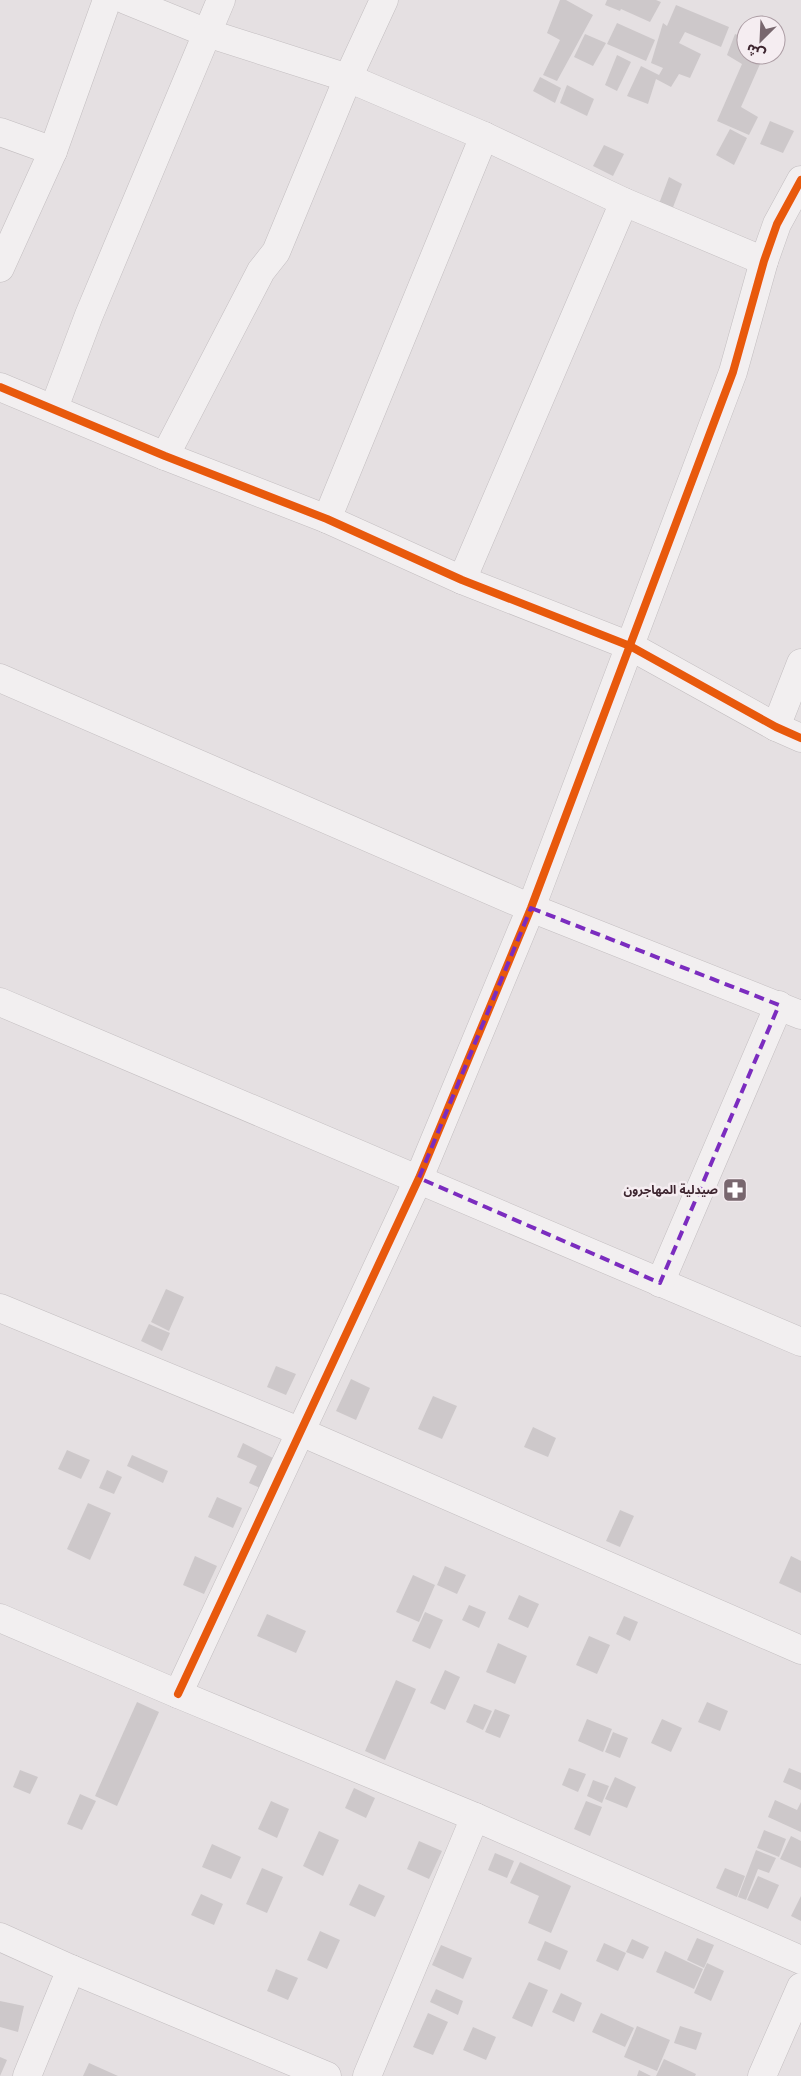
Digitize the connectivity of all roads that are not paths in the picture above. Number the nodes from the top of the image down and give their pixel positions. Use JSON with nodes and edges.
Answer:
{"nodes":[{"id":1,"x":107,"y":0,"type":"edge"},
{"id":2,"x":126,"y":0,"type":"edge"},
{"id":3,"x":220,"y":0,"type":"edge"},
{"id":4,"x":384,"y":0,"type":"edge"},
{"id":5,"x":207,"y":33,"type":"junction"},
{"id":6,"x":348,"y":78,"type":"junction"},
{"id":7,"x":0,"y":132,"type":"edge"},
{"id":8,"x":484,"y":136,"type":"junction"},
{"id":9,"x":53,"y":151,"type":"junction"},
{"id":10,"x":801,"y":180,"type":"edge"},
{"id":11,"x":624,"y":202,"type":"junction"},
{"id":12,"x":764,"y":261,"type":"junction"},
{"id":13,"x":0,"y":268,"type":"edge"},
{"id":14,"x":0,"y":387,"type":"edge"},
{"id":15,"x":54,"y":408,"type":"junction"},
{"id":16,"x":165,"y":456,"type":"junction"},
{"id":17,"x":327,"y":519,"type":"junction"},
{"id":18,"x":462,"y":580,"type":"junction"},
{"id":19,"x":630,"y":646,"type":"junction"},
{"id":20,"x":801,"y":663,"type":"edge"},
{"id":21,"x":0,"y":678,"type":"edge"},
{"id":22,"x":776,"y":727,"type":"junction"},
{"id":23,"x":801,"y":738,"type":"edge"},
{"id":24,"x":531,"y":908,"type":"junction"},
{"id":25,"x":0,"y":1002,"type":"edge"},
{"id":26,"x":790,"y":1010,"type":"edge"},
{"id":27,"x":419,"y":1178,"type":"junction"},
{"id":28,"x":660,"y":1283,"type":"junction"},
{"id":29,"x":0,"y":1308,"type":"edge"},
{"id":30,"x":801,"y":1342,"type":"edge"},
{"id":31,"x":301,"y":1432,"type":"junction"},
{"id":32,"x":0,"y":1618,"type":"edge"},
{"id":33,"x":801,"y":1650,"type":"edge"},
{"id":34,"x":178,"y":1694,"type":"junction"},
{"id":35,"x":475,"y":1817,"type":"junction"},
{"id":36,"x":0,"y":1936,"type":"edge"},
{"id":37,"x":801,"y":1960,"type":"edge"},
{"id":38,"x":71,"y":1969,"type":"junction"},
{"id":39,"x":801,"y":1986,"type":"edge"},
{"id":40,"x":27,"y":2076,"type":"edge"},
{"id":41,"x":328,"y":2076,"type":"edge"},
{"id":42,"x":367,"y":2076,"type":"edge"},
{"id":43,"x":762,"y":2076,"type":"edge"}],
"edges":[{"from":1,"to":9,"type":"street"},
{"from":2,"to":5,"type":"street"},
{"from":3,"to":5,"type":"street"},
{"from":4,"to":6,"type":"street"},
{"from":5,"to":6,"type":"street"},
{"from":5,"to":15,"type":"street"},
{"from":6,"to":8,"type":"street"},
{"from":6,"to":16,"type":"street"},
{"from":7,"to":9,"type":"street"},
{"from":8,"to":11,"type":"street"},
{"from":8,"to":17,"type":"street"},
{"from":9,"to":13,"type":"street"},
{"from":10,"to":12,"type":"street"},
{"from":11,"to":12,"type":"street"},
{"from":11,"to":18,"type":"street"},
{"from":12,"to":19,"type":"street"},
{"from":14,"to":15,"type":"street"},
{"from":15,"to":16,"type":"street"},
{"from":16,"to":17,"type":"street"},
{"from":17,"to":18,"type":"street"},
{"from":18,"to":19,"type":"street"},
{"from":19,"to":22,"type":"street"},
{"from":19,"to":24,"type":"street"},
{"from":20,"to":22,"type":"street"},
{"from":21,"to":24,"type":"street"},
{"from":22,"to":23,"type":"street"},
{"from":24,"to":26,"type":"street"},
{"from":24,"to":27,"type":"street"},
{"from":25,"to":27,"type":"street"},
{"from":26,"to":28,"type":"street"},
{"from":27,"to":28,"type":"street"},
{"from":27,"to":31,"type":"street"},
{"from":28,"to":30,"type":"street"},
{"from":29,"to":31,"type":"street"},
{"from":31,"to":33,"type":"street"},
{"from":31,"to":34,"type":"street"},
{"from":32,"to":34,"type":"street"},
{"from":34,"to":35,"type":"street"},
{"from":35,"to":37,"type":"street"},
{"from":35,"to":42,"type":"street"},
{"from":36,"to":38,"type":"street"},
{"from":38,"to":40,"type":"street"},
{"from":38,"to":41,"type":"street"},
{"from":39,"to":43,"type":"street"}]}
